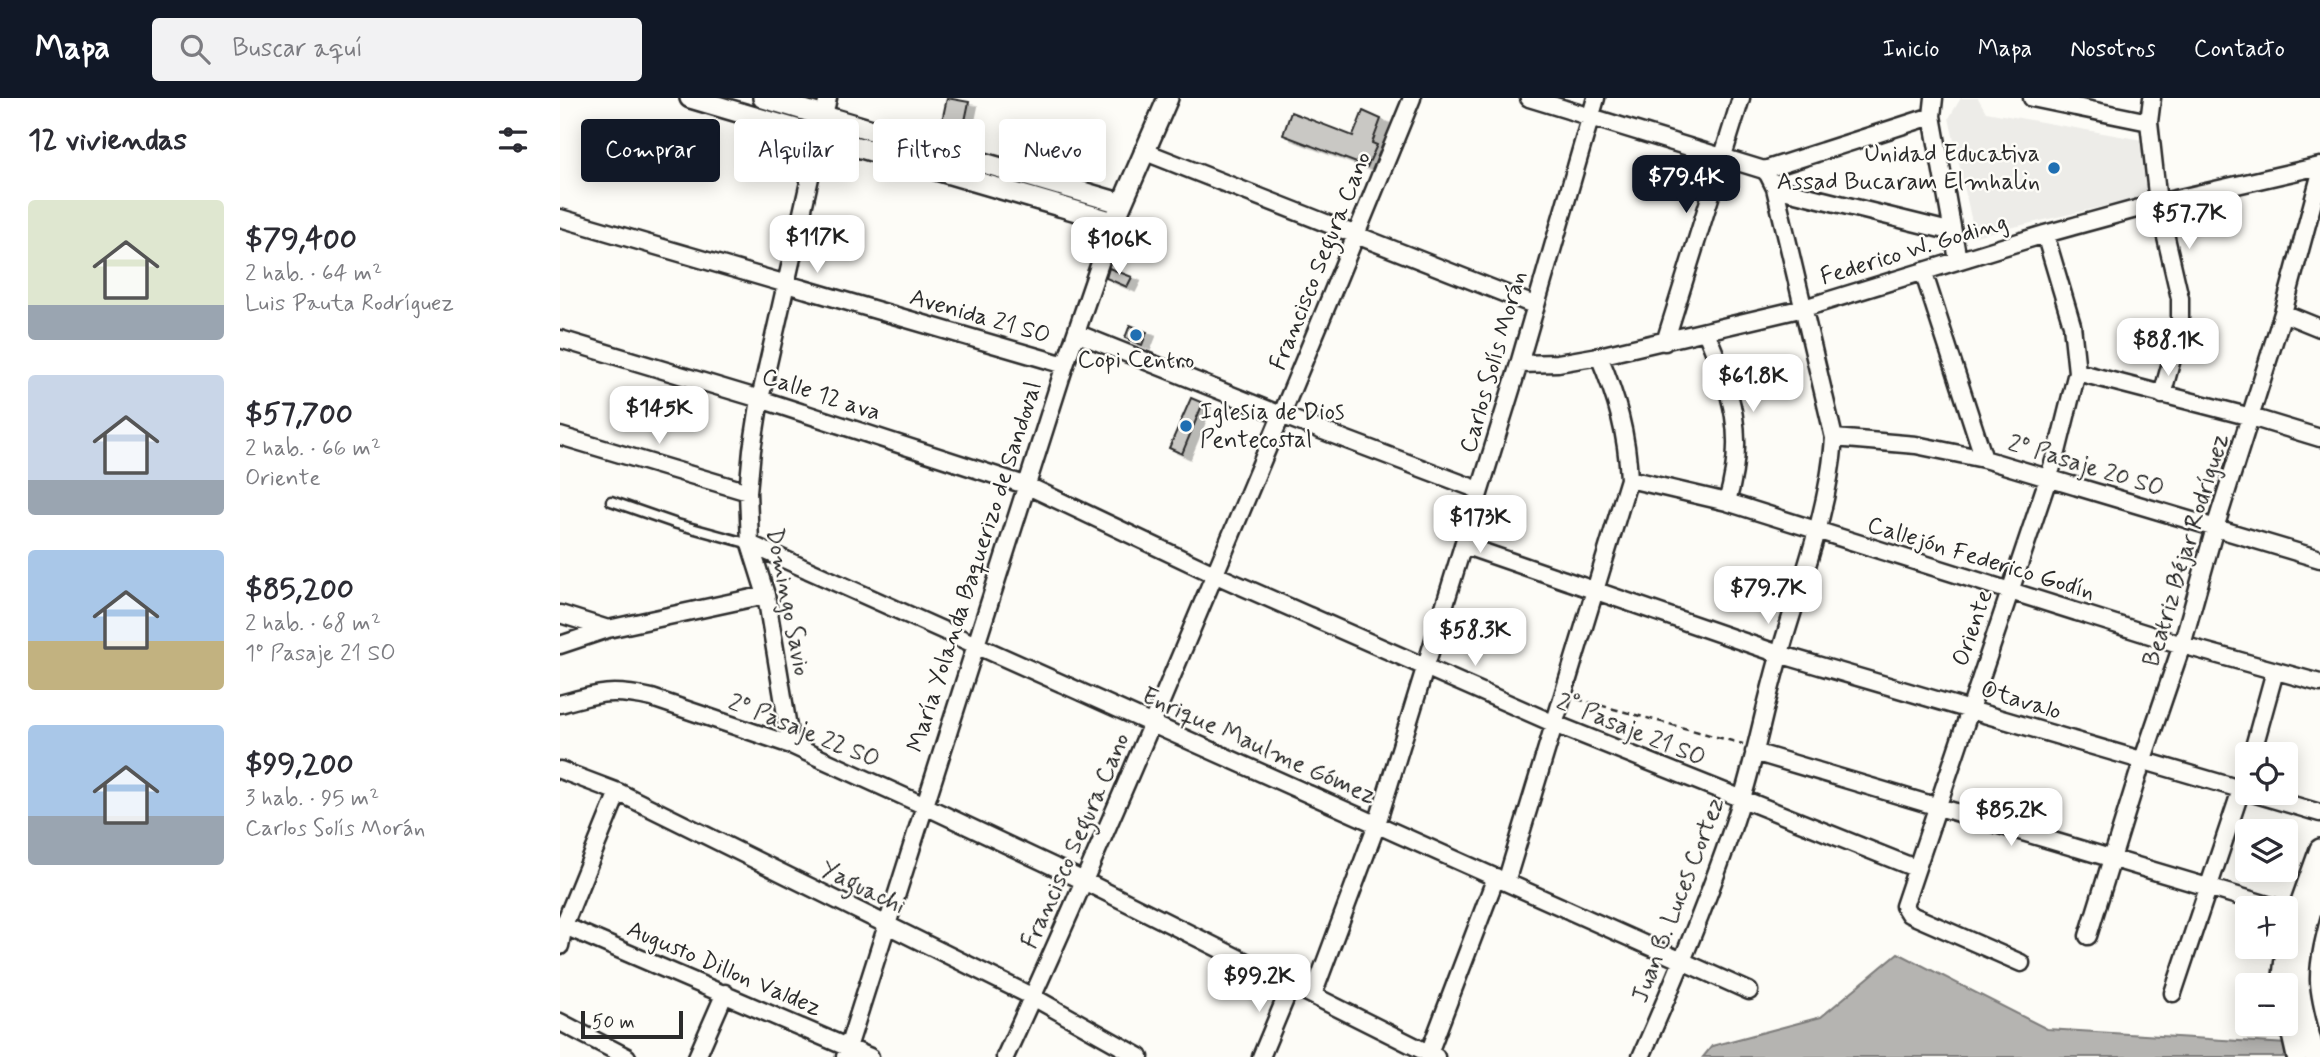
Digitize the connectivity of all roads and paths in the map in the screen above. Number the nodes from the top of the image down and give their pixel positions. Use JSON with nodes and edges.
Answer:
{"nodes":[{"id":1,"x":690,"y":98,"type":"edge"},
{"id":2,"x":763,"y":98,"type":"edge"},
{"id":3,"x":1168,"y":98,"type":"edge"},
{"id":4,"x":1412,"y":98,"type":"edge"},
{"id":5,"x":1529,"y":98,"type":"edge"},
{"id":6,"x":1596,"y":98,"type":"edge"},
{"id":7,"x":1741,"y":98,"type":"edge"},
{"id":8,"x":1934,"y":98,"type":"edge"},
{"id":9,"x":2032,"y":98,"type":"edge"},
{"id":10,"x":2151,"y":98,"type":"edge"},
{"id":11,"x":1932,"y":116,"type":"junction"},
{"id":12,"x":824,"y":117,"type":"edge"},
{"id":13,"x":1591,"y":118,"type":"junction"},
{"id":14,"x":2150,"y":122,"type":"junction"},
{"id":15,"x":1143,"y":151,"type":"junction"},
{"id":16,"x":1724,"y":158,"type":"junction"},
{"id":17,"x":2320,"y":166,"type":"edge"},
{"id":18,"x":1764,"y":170,"type":"junction"},
{"id":19,"x":2320,"y":176,"type":"edge"},
{"id":20,"x":1775,"y":188,"type":"junction"},
{"id":21,"x":1120,"y":203,"type":"junction"},
{"id":22,"x":2158,"y":203,"type":"junction"},
{"id":23,"x":560,"y":218,"type":"edge"},
{"id":24,"x":2314,"y":220,"type":"edge"},
{"id":25,"x":1114,"y":222,"type":"junction"},
{"id":26,"x":1953,"y":232,"type":"junction"},
{"id":27,"x":2045,"y":234,"type":"junction"},
{"id":28,"x":1357,"y":236,"type":"junction"},
{"id":29,"x":1958,"y":260,"type":"junction"},
{"id":30,"x":1923,"y":271,"type":"junction"},
{"id":31,"x":787,"y":285,"type":"junction"},
{"id":32,"x":1534,"y":305,"type":"junction"},
{"id":33,"x":1804,"y":308,"type":"junction"},
{"id":34,"x":2283,"y":313,"type":"junction"},
{"id":35,"x":2320,"y":328,"type":"edge"},
{"id":36,"x":1706,"y":332,"type":"junction"},
{"id":37,"x":1076,"y":333,"type":"junction"},
{"id":38,"x":560,"y":339,"type":"edge"},
{"id":39,"x":1665,"y":342,"type":"junction"},
{"id":40,"x":1599,"y":356,"type":"junction"},
{"id":41,"x":1519,"y":364,"type":"junction"},
{"id":42,"x":1065,"y":365,"type":"junction"},
{"id":43,"x":2077,"y":372,"type":"junction"},
{"id":44,"x":2162,"y":396,"type":"junction"},
{"id":45,"x":760,"y":399,"type":"junction"},
{"id":46,"x":1282,"y":415,"type":"junction"},
{"id":47,"x":2251,"y":417,"type":"junction"},
{"id":48,"x":560,"y":436,"type":"edge"},
{"id":49,"x":1835,"y":438,"type":"junction"},
{"id":50,"x":2320,"y":438,"type":"edge"},
{"id":51,"x":1984,"y":458,"type":"junction"},
{"id":52,"x":1629,"y":479,"type":"junction"},
{"id":53,"x":2048,"y":479,"type":"junction"},
{"id":54,"x":1028,"y":486,"type":"junction"},
{"id":55,"x":1479,"y":490,"type":"junction"},
{"id":56,"x":748,"y":492,"type":"junction"},
{"id":57,"x":611,"y":500,"type":"dead end"},
{"id":58,"x":1727,"y":502,"type":"junction"},
{"id":59,"x":2215,"y":528,"type":"junction"},
{"id":60,"x":1816,"y":531,"type":"junction"},
{"id":61,"x":750,"y":544,"type":"junction"},
{"id":62,"x":1463,"y":545,"type":"junction"},
{"id":63,"x":2320,"y":559,"type":"edge"},
{"id":64,"x":1216,"y":575,"type":"junction"},
{"id":65,"x":2010,"y":591,"type":"junction"},
{"id":66,"x":1596,"y":592,"type":"junction"},
{"id":67,"x":766,"y":595,"type":"junction"},
{"id":68,"x":560,"y":614,"type":"edge"},
{"id":69,"x":608,"y":629,"type":"junction"},
{"id":70,"x":560,"y":645,"type":"edge"},
{"id":71,"x":976,"y":645,"type":"junction"},
{"id":72,"x":2182,"y":645,"type":"junction"},
{"id":73,"x":1779,"y":654,"type":"junction"},
{"id":74,"x":1426,"y":666,"type":"junction"},
{"id":75,"x":2275,"y":671,"type":"junction"},
{"id":76,"x":2320,"y":683,"type":"edge"},
{"id":77,"x":1564,"y":696,"type":"junction"},
{"id":78,"x":560,"y":704,"type":"edge"},
{"id":79,"x":1970,"y":709,"type":"junction"},
{"id":80,"x":1152,"y":724,"type":"junction"},
{"id":81,"x":1555,"y":724,"type":"junction"},
{"id":82,"x":2255,"y":742,"type":"edge"},
{"id":83,"x":791,"y":745,"type":"junction"},
{"id":84,"x":1755,"y":749,"type":"junction"},
{"id":85,"x":2142,"y":762,"type":"junction"},
{"id":86,"x":560,"y":769,"type":"edge"},
{"id":87,"x":2235,"y":788,"type":"edge"},
{"id":88,"x":618,"y":792,"type":"junction"},
{"id":89,"x":1741,"y":800,"type":"junction"},
{"id":90,"x":2241,"y":805,"type":"edge"},
{"id":91,"x":2293,"y":805,"type":"edge"},
{"id":92,"x":925,"y":806,"type":"junction"},
{"id":93,"x":1936,"y":807,"type":"junction"},
{"id":94,"x":2320,"y":813,"type":"edge"},
{"id":95,"x":1377,"y":824,"type":"junction"},
{"id":96,"x":2320,"y":849,"type":"edge"},
{"id":97,"x":2112,"y":858,"type":"junction"},
{"id":98,"x":1915,"y":868,"type":"junction"},
{"id":99,"x":2320,"y":874,"type":"edge"},
{"id":100,"x":1501,"y":880,"type":"junction"},
{"id":101,"x":1084,"y":881,"type":"junction"},
{"id":102,"x":2208,"y":888,"type":"junction"},
{"id":103,"x":2236,"y":896,"type":"edge"},
{"id":104,"x":562,"y":924,"type":"edge"},
{"id":105,"x":887,"y":926,"type":"junction"},
{"id":106,"x":2088,"y":936,"type":"dead end"},
{"id":107,"x":560,"y":946,"type":"edge"},
{"id":108,"x":1683,"y":961,"type":"junction"},
{"id":109,"x":2021,"y":963,"type":"dead end"},
{"id":110,"x":2284,"y":973,"type":"edge"},
{"id":111,"x":2298,"y":975,"type":"edge"},
{"id":112,"x":1292,"y":985,"type":"junction"},
{"id":113,"x":1749,"y":990,"type":"dead end"},
{"id":114,"x":725,"y":993,"type":"junction"},
{"id":115,"x":2173,"y":993,"type":"dead end"},
{"id":116,"x":1313,"y":995,"type":"junction"},
{"id":117,"x":1033,"y":997,"type":"junction"},
{"id":118,"x":2298,"y":1014,"type":"edge"},
{"id":119,"x":560,"y":1022,"type":"edge"},
{"id":120,"x":2296,"y":1036,"type":"edge"},
{"id":121,"x":847,"y":1052,"type":"edge"},
{"id":122,"x":1432,"y":1055,"type":"edge"},
{"id":123,"x":627,"y":1057,"type":"edge"},
{"id":124,"x":698,"y":1057,"type":"edge"},
{"id":125,"x":870,"y":1057,"type":"edge"},
{"id":126,"x":1005,"y":1057,"type":"edge"},
{"id":127,"x":1140,"y":1057,"type":"edge"},
{"id":128,"x":1261,"y":1057,"type":"edge"},
{"id":129,"x":1641,"y":1057,"type":"edge"},
{"id":130,"x":2297,"y":1057,"type":"edge"},
{"id":131,"x":2315,"y":1057,"type":"edge"}],
"edges":[{"from":1,"to":12,"type":"street"},
{"from":2,"to":12,"type":"street"},
{"from":3,"to":15,"type":"street","name":"María Yolanda Baquerizo de Sandoval"},
{"from":4,"to":28,"type":"street","name":"Francisco Segura Cano"},
{"from":5,"to":13,"type":"street"},
{"from":6,"to":13,"type":"street","name":"Carlos Solís Morán"},
{"from":7,"to":16,"type":"street"},
{"from":8,"to":11,"type":"street"},
{"from":9,"to":14,"type":"street"},
{"from":10,"to":14,"type":"street"},
{"from":11,"to":18,"type":"street"},
{"from":11,"to":26,"type":"street"},
{"from":12,"to":21,"type":"street"},
{"from":12,"to":25,"type":"street"},
{"from":12,"to":31,"type":"street","name":"Domingo Savio"},
{"from":13,"to":16,"type":"street"},
{"from":13,"to":32,"type":"street","name":"Carlos Solís Morán"},
{"from":14,"to":22,"type":"street"},
{"from":15,"to":21,"type":"street","name":"María Yolanda Baquerizo de Sandoval"},
{"from":15,"to":28,"type":"street"},
{"from":16,"to":18,"type":"street"},
{"from":16,"to":39,"type":"street"},
{"from":17,"to":22,"type":"street","name":"Federico W. Goding"},
{"from":18,"to":20,"type":"street","name":"Juan B. Luces Cortez"},
{"from":19,"to":24,"type":"street","name":"Beatriz Béjar Rodríguez"},
{"from":20,"to":26,"type":"street"},
{"from":20,"to":33,"type":"street","name":"Juan B. Luces Cortez"},
{"from":21,"to":25,"type":"street","name":"María Yolanda Baquerizo de Sandoval"},
{"from":22,"to":27,"type":"street","name":"Federico W. Goding"},
{"from":22,"to":44,"type":"street"},
{"from":23,"to":31,"type":"street","name":"Avenida 21 SO"},
{"from":24,"to":34,"type":"street","name":"Beatriz Béjar Rodríguez"},
{"from":25,"to":37,"type":"street","name":"María Yolanda Baquerizo de Sandoval"},
{"from":26,"to":29,"type":"street"},
{"from":27,"to":29,"type":"street","name":"Federico W. Goding"},
{"from":27,"to":43,"type":"street","name":"Oriente"},
{"from":28,"to":32,"type":"street"},
{"from":28,"to":46,"type":"street","name":"Francisco Segura Cano"},
{"from":29,"to":30,"type":"street","name":"Federico W. Goding"},
{"from":30,"to":33,"type":"street","name":"Federico W. Goding"},
{"from":30,"to":51,"type":"street"},
{"from":31,"to":42,"type":"street","name":"Avenida 21 SO"},
{"from":31,"to":45,"type":"street","name":"Domingo Savio"},
{"from":32,"to":41,"type":"street","name":"Carlos Solís Morán"},
{"from":33,"to":36,"type":"street","name":"Federico W. Goding"},
{"from":33,"to":49,"type":"street","name":"Juan B. Luces Cortez"},
{"from":34,"to":35,"type":"street"},
{"from":34,"to":47,"type":"street","name":"Beatriz Béjar Rodríguez"},
{"from":36,"to":39,"type":"street","name":"Federico W. Goding"},
{"from":36,"to":58,"type":"street"},
{"from":37,"to":42,"type":"street","name":"María Yolanda Baquerizo de Sandoval"},
{"from":37,"to":46,"type":"street"},
{"from":38,"to":45,"type":"street","name":"Calle 12 ava"},
{"from":39,"to":40,"type":"street","name":"Federico W. Goding"},
{"from":40,"to":41,"type":"street","name":"Federico W. Goding"},
{"from":40,"to":52,"type":"street"},
{"from":41,"to":55,"type":"street","name":"Carlos Solís Morán"},
{"from":42,"to":54,"type":"street","name":"María Yolanda Baquerizo de Sandoval"},
{"from":43,"to":44,"type":"street"},
{"from":43,"to":53,"type":"street","name":"Oriente"},
{"from":44,"to":47,"type":"street"},
{"from":45,"to":54,"type":"street","name":"Calle 12 ava"},
{"from":45,"to":56,"type":"street","name":"Domingo Savio"},
{"from":46,"to":55,"type":"street"},
{"from":46,"to":64,"type":"street","name":"Francisco Segura Cano"},
{"from":47,"to":50,"type":"street"},
{"from":47,"to":59,"type":"street","name":"Beatriz Béjar Rodríguez"},
{"from":48,"to":56,"type":"street"},
{"from":49,"to":51,"type":"street","name":"2º Pasaje 20 SO"},
{"from":49,"to":60,"type":"street","name":"Juan B. Luces Cortez"},
{"from":51,"to":53,"type":"street","name":"2º Pasaje 20 SO"},
{"from":52,"to":58,"type":"street","name":"Callejón Federico Godín"},
{"from":52,"to":66,"type":"street"},
{"from":53,"to":59,"type":"street","name":"2º Pasaje 20 SO"},
{"from":53,"to":65,"type":"street","name":"Oriente"},
{"from":54,"to":64,"type":"street","name":"2° Pasaje 21 SO"},
{"from":54,"to":71,"type":"street","name":"María Yolanda Baquerizo de Sandoval"},
{"from":55,"to":62,"type":"street","name":"Carlos Solís Morán"},
{"from":56,"to":61,"type":"street","name":"Domingo Savio"},
{"from":57,"to":61,"type":"lane"},
{"from":58,"to":60,"type":"street","name":"Callejón Federico Godín"},
{"from":59,"to":63,"type":"street","name":"2º Pasaje 20 SO"},
{"from":59,"to":72,"type":"street","name":"Beatriz Béjar Rodríguez"},
{"from":60,"to":65,"type":"street","name":"Callejón Federico Godín"},
{"from":60,"to":73,"type":"street","name":"Juan B. Luces Cortez"},
{"from":61,"to":67,"type":"street","name":"Domingo Savio"},
{"from":61,"to":71,"type":"street","name":"Enrique Maulme Gómez"},
{"from":62,"to":66,"type":"street","name":"Otavalo"},
{"from":62,"to":74,"type":"street","name":"Carlos Solís Morán"},
{"from":64,"to":74,"type":"street","name":"2° Pasaje 21 SO"},
{"from":64,"to":80,"type":"street","name":"Francisco Segura Cano"},
{"from":65,"to":72,"type":"street","name":"Callejón Federico Godín"},
{"from":65,"to":79,"type":"street","name":"Oriente"},
{"from":66,"to":73,"type":"street","name":"Otavalo"},
{"from":66,"to":77,"type":"street"},
{"from":67,"to":69,"type":"street"},
{"from":67,"to":83,"type":"street","name":"Domingo Savio"},
{"from":68,"to":69,"type":"street"},
{"from":69,"to":70,"type":"street"},
{"from":71,"to":80,"type":"street","name":"Enrique Maulme Gómez"},
{"from":71,"to":92,"type":"street","name":"María Yolanda Baquerizo de Sandoval"},
{"from":72,"to":75,"type":"street","name":"Callejón Federico Godín"},
{"from":72,"to":85,"type":"street","name":"Beatriz Béjar Rodríguez"},
{"from":73,"to":79,"type":"street","name":"Otavalo"},
{"from":73,"to":84,"type":"street","name":"Juan B. Luces Cortez"},
{"from":74,"to":81,"type":"street","name":"2° Pasaje 21 SO"},
{"from":74,"to":95,"type":"street","name":"Carlos Solís Morán"},
{"from":75,"to":76,"type":"street","name":"Callejón Federico Godín"},
{"from":75,"to":82,"type":"street"},
{"from":77,"to":81,"type":"street"},
{"from":77,"to":84,"type":"path"},
{"from":78,"to":83,"type":"street","name":"2º Pasaje 22 SO"},
{"from":79,"to":85,"type":"street","name":"Otavalo"},
{"from":79,"to":93,"type":"street","name":"Oriente"},
{"from":80,"to":95,"type":"street","name":"Enrique Maulme Gómez"},
{"from":80,"to":101,"type":"street","name":"Francisco Segura Cano"},
{"from":81,"to":89,"type":"street","name":"2° Pasaje 21 SO"},
{"from":81,"to":100,"type":"street"},
{"from":83,"to":92,"type":"street","name":"2º Pasaje 22 SO"},
{"from":84,"to":89,"type":"street","name":"Juan B. Luces Cortez"},
{"from":84,"to":93,"type":"street"},
{"from":85,"to":87,"type":"street","name":"Otavalo"},
{"from":85,"to":97,"type":"street","name":"Beatriz Béjar Rodríguez"},
{"from":86,"to":88,"type":"street","name":"Yaguachi"},
{"from":88,"to":104,"type":"street"},
{"from":88,"to":105,"type":"street","name":"Yaguachi"},
{"from":89,"to":98,"type":"street","name":"2° Pasaje 21 SO"},
{"from":89,"to":108,"type":"street","name":"Juan B. Luces Cortez"},
{"from":90,"to":102,"type":"street"},
{"from":91,"to":94,"type":"street","name":"Otavalo"},
{"from":92,"to":101,"type":"street","name":"2º Pasaje 22 SO"},
{"from":92,"to":105,"type":"street","name":"María Yolanda Baquerizo de Sandoval"},
{"from":93,"to":97,"type":"street"},
{"from":93,"to":98,"type":"street","name":"Oriente"},
{"from":95,"to":100,"type":"street","name":"Enrique Maulme Gómez"},
{"from":95,"to":116,"type":"street","name":"Carlos Solís Morán"},
{"from":96,"to":110,"type":"street"},
{"from":97,"to":102,"type":"street"},
{"from":97,"to":106,"type":"street","name":"Beatriz Béjar Rodríguez"},
{"from":98,"to":109,"type":"street","name":"Oriente"},
{"from":99,"to":111,"type":"street"},
{"from":100,"to":108,"type":"street","name":"Enrique Maulme Gómez"},
{"from":100,"to":122,"type":"street"},
{"from":101,"to":112,"type":"street","name":"2º Pasaje 22 SO"},
{"from":101,"to":117,"type":"street","name":"Francisco Segura Cano"},
{"from":102,"to":103,"type":"street"},
{"from":102,"to":115,"type":"street"},
{"from":104,"to":107,"type":"street"},
{"from":104,"to":114,"type":"street","name":"Augusto Dillon Valdez"},
{"from":105,"to":117,"type":"street","name":"Yaguachi"},
{"from":105,"to":121,"type":"street","name":"María Yolanda Baquerizo de Sandoval"},
{"from":108,"to":113,"type":"street","name":"Enrique Maulme Gómez"},
{"from":108,"to":129,"type":"street","name":"Juan B. Luces Cortez"},
{"from":112,"to":116,"type":"street","name":"2º Pasaje 22 SO"},
{"from":112,"to":128,"type":"street"},
{"from":114,"to":121,"type":"street","name":"Augusto Dillon Valdez"},
{"from":114,"to":124,"type":"street"},
{"from":116,"to":122,"type":"street","name":"2º Pasaje 22 SO"},
{"from":117,"to":126,"type":"street","name":"Francisco Segura Cano"},
{"from":117,"to":127,"type":"street","name":"Yaguachi"},
{"from":118,"to":131,"type":"street"},
{"from":119,"to":123,"type":"street"},
{"from":120,"to":130,"type":"street"},
{"from":121,"to":125,"type":"street","name":"Augusto Dillon Valdez"}]}
